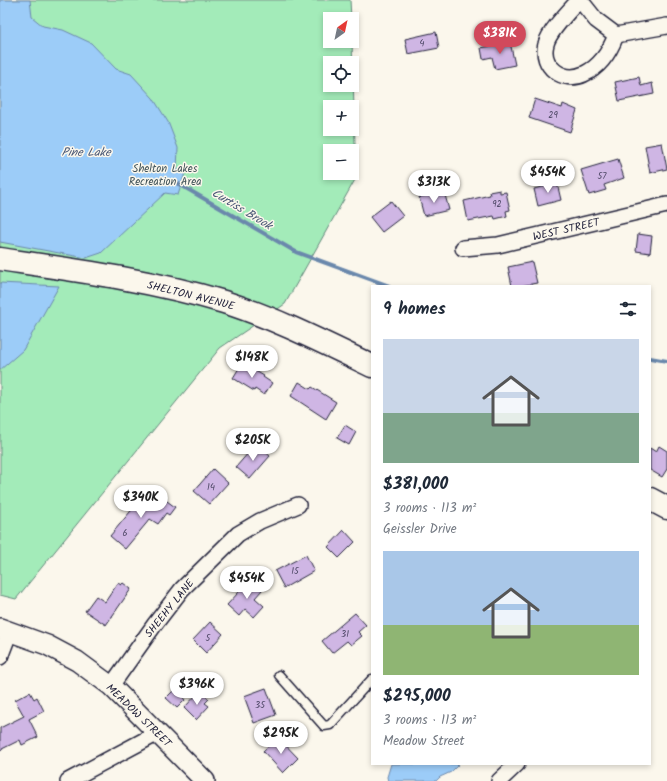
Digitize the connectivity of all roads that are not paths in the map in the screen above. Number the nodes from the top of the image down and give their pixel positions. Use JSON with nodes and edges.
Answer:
{"nodes":[{"id":1,"x":579,"y":0,"type":"edge"},
{"id":2,"x":667,"y":26,"type":"edge"},
{"id":3,"x":616,"y":35,"type":"junction"},
{"id":4,"x":667,"y":205,"type":"edge"},
{"id":5,"x":463,"y":248,"type":"dead end"},
{"id":6,"x":0,"y":259,"type":"edge"},
{"id":7,"x":371,"y":366,"type":"edge"},
{"id":8,"x":651,"y":500,"type":"edge"},
{"id":9,"x":298,"y":505,"type":"dead end"},
{"id":10,"x":667,"y":508,"type":"edge"},
{"id":11,"x":5,"y":630,"type":"edge"},
{"id":12,"x":0,"y":657,"type":"edge"},
{"id":13,"x":279,"y":675,"type":"dead end"},
{"id":14,"x":371,"y":680,"type":"edge"},
{"id":15,"x":111,"y":686,"type":"junction"},
{"id":16,"x":158,"y":733,"type":"junction"},
{"id":17,"x":516,"y":765,"type":"edge"},
{"id":18,"x":68,"y":781,"type":"edge"},
{"id":19,"x":205,"y":781,"type":"edge"},
{"id":20,"x":499,"y":781,"type":"edge"}],
"edges":[{"from":1,"to":3,"type":"street"},
{"from":1,"to":3,"type":"street"},
{"from":2,"to":3,"type":"street"},
{"from":4,"to":5,"type":"street","name":"WEST STREET"},
{"from":6,"to":7,"type":"main road","name":"SHELTON AVENUE"},
{"from":8,"to":10,"type":"main road"},
{"from":9,"to":15,"type":"street","name":"SHEEHY LANE"},
{"from":11,"to":12,"type":"street"},
{"from":11,"to":15,"type":"street","name":"MEADOW STREET"},
{"from":13,"to":14,"type":"lane"},
{"from":15,"to":16,"type":"street","name":"MEADOW STREET"},
{"from":16,"to":18,"type":"street"},
{"from":16,"to":19,"type":"street","name":"MEADOW STREET"},
{"from":17,"to":20,"type":"street"}]}
